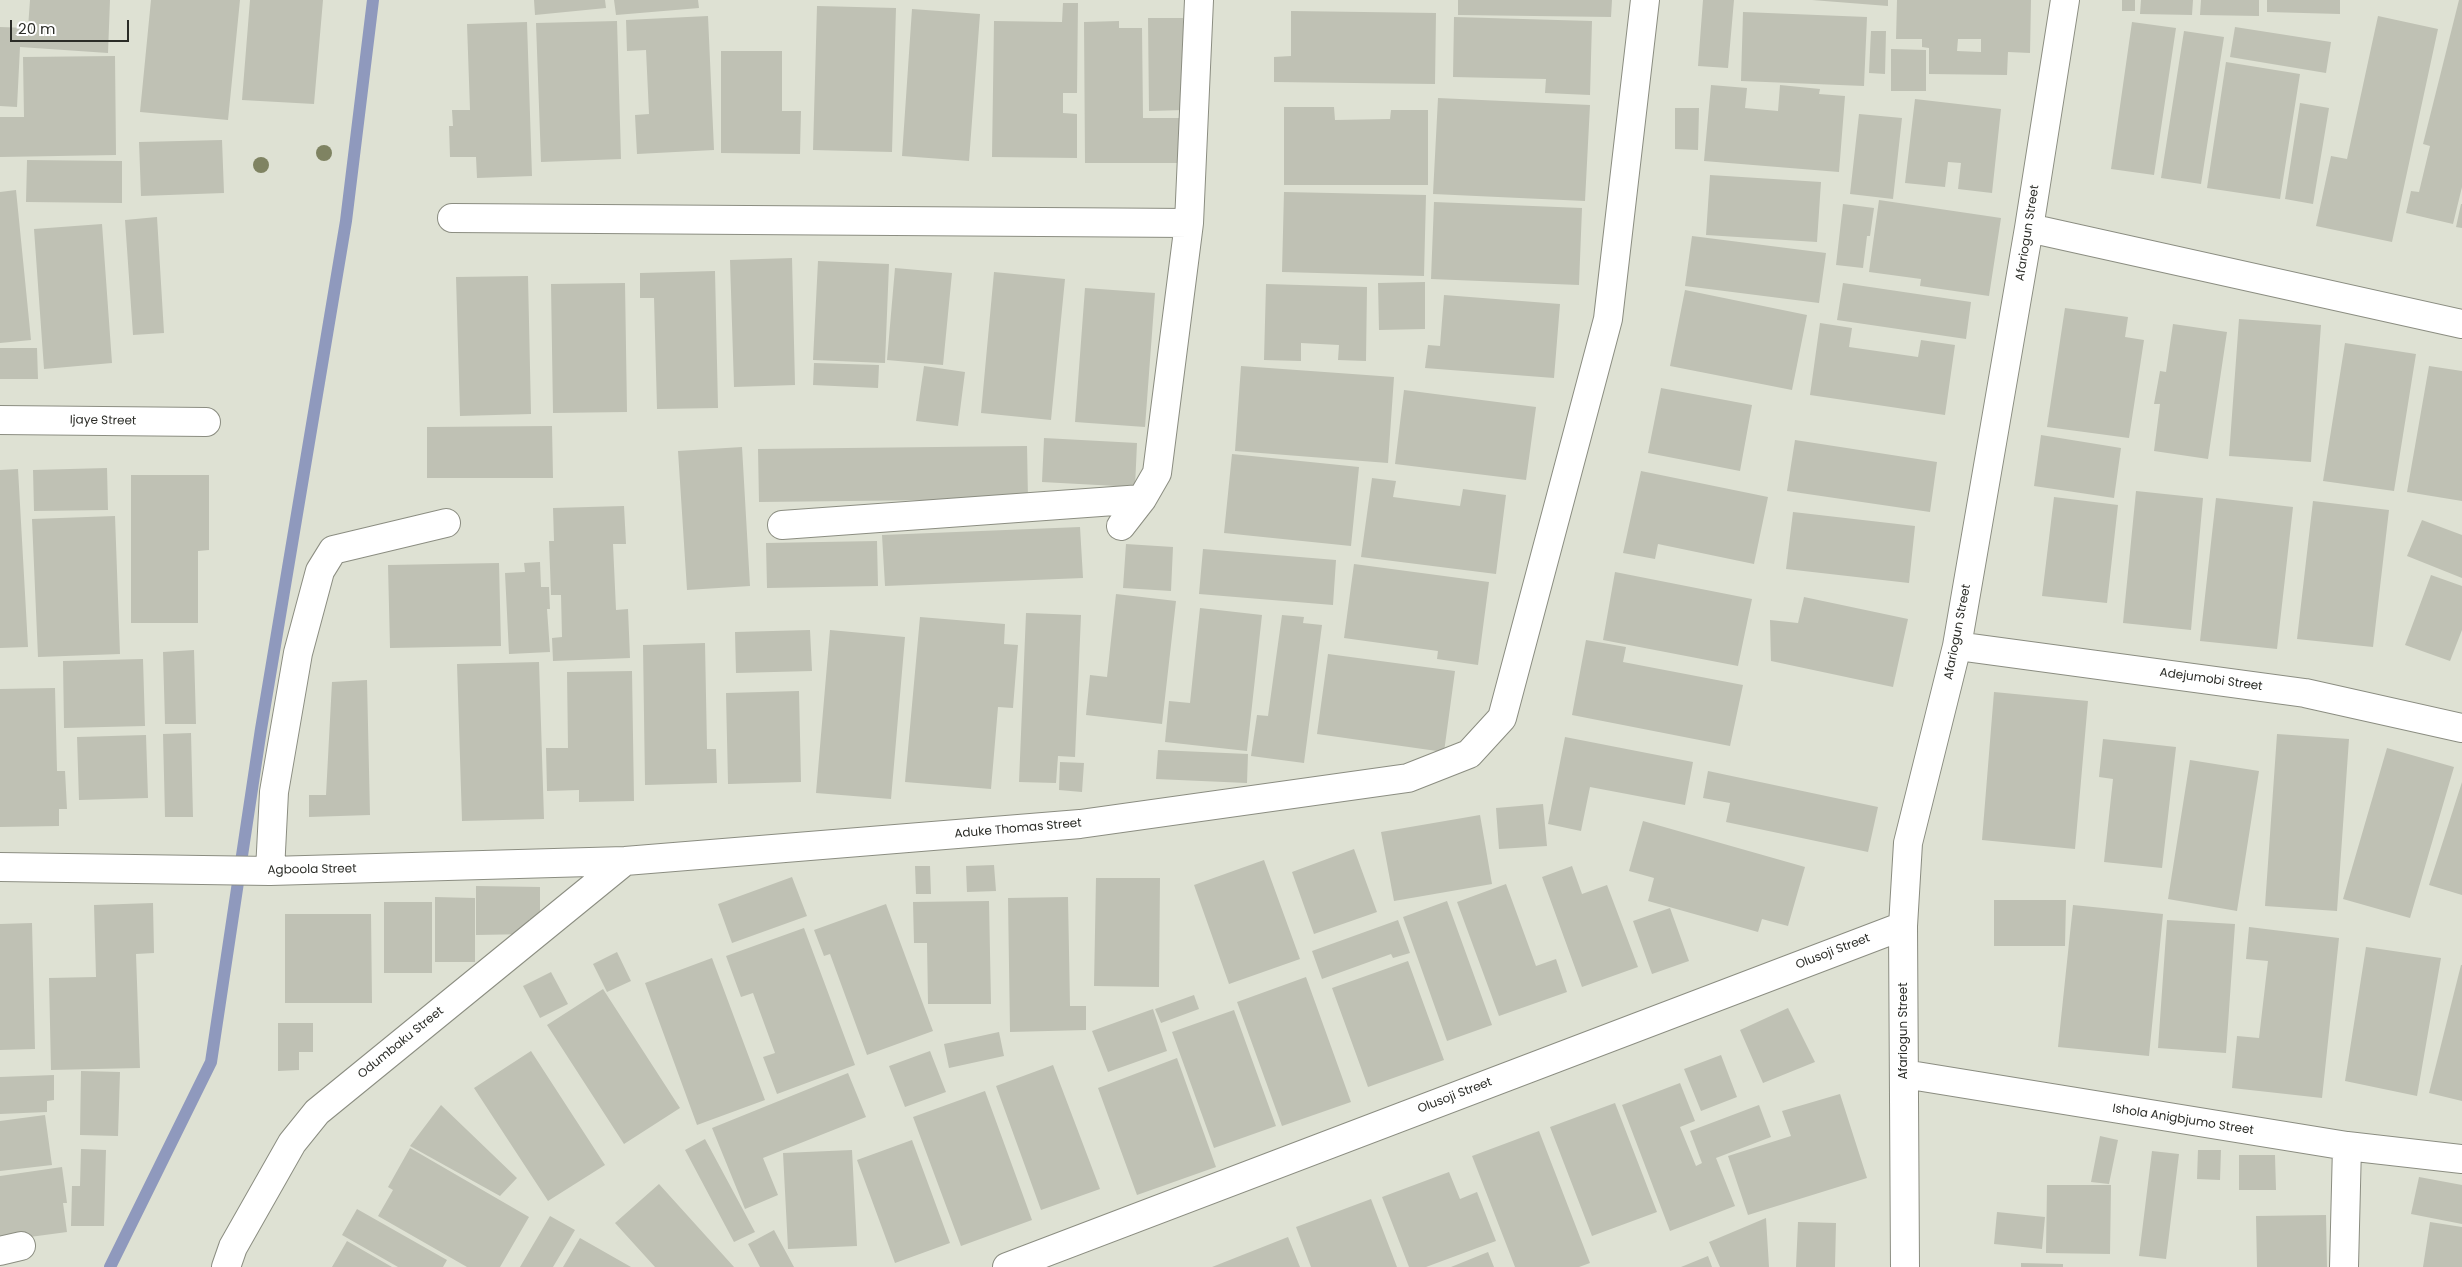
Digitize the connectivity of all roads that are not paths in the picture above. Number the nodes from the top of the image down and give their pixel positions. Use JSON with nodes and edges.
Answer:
{"nodes":[{"id":1,"x":1198,"y":0,"type":"edge"},
{"id":2,"x":1645,"y":0,"type":"edge"},
{"id":3,"x":2065,"y":0,"type":"edge"},
{"id":4,"x":452,"y":218,"type":"dead end"},
{"id":5,"x":1189,"y":223,"type":"junction"},
{"id":6,"x":2029,"y":228,"type":"junction"},
{"id":7,"x":2462,"y":324,"type":"edge"},
{"id":8,"x":0,"y":420,"type":"edge"},
{"id":9,"x":206,"y":422,"type":"dead end"},
{"id":10,"x":1142,"y":499,"type":"junction"},
{"id":11,"x":446,"y":523,"type":"dead end"},
{"id":12,"x":782,"y":525,"type":"dead end"},
{"id":13,"x":1121,"y":526,"type":"dead end"},
{"id":14,"x":1957,"y":646,"type":"junction"},
{"id":15,"x":2462,"y":728,"type":"edge"},
{"id":16,"x":625,"y":861,"type":"junction"},
{"id":17,"x":0,"y":867,"type":"edge"},
{"id":18,"x":260,"y":871,"type":"junction"},
{"id":19,"x":1903,"y":926,"type":"junction"},
{"id":20,"x":1904,"y":1074,"type":"junction"},
{"id":21,"x":2347,"y":1146,"type":"junction"},
{"id":22,"x":2462,"y":1159,"type":"edge"},
{"id":23,"x":226,"y":1267,"type":"edge"},
{"id":24,"x":1007,"y":1267,"type":"edge"},
{"id":25,"x":1905,"y":1267,"type":"edge"},
{"id":26,"x":2344,"y":1267,"type":"edge"}],
"edges":[{"from":1,"to":5,"type":"street"},
{"from":2,"to":16,"type":"street","name":"Aduke Thomas Street"},
{"from":3,"to":6,"type":"street","name":"Afariogun Street"},
{"from":4,"to":5,"type":"street"},
{"from":5,"to":10,"type":"street"},
{"from":6,"to":7,"type":"street"},
{"from":6,"to":14,"type":"street","name":"Afariogun Street"},
{"from":8,"to":9,"type":"street","name":"Ijaye Street"},
{"from":10,"to":12,"type":"street"},
{"from":10,"to":13,"type":"street"},
{"from":11,"to":18,"type":"street"},
{"from":14,"to":15,"type":"street","name":"Adejumobi Street"},
{"from":14,"to":19,"type":"street","name":"Afariogun Street"},
{"from":16,"to":18,"type":"street","name":"Agboola Street"},
{"from":16,"to":23,"type":"street","name":"Odumbaku Street"},
{"from":17,"to":18,"type":"street","name":"Agboola Street"},
{"from":19,"to":20,"type":"street","name":"Afariogun Street"},
{"from":19,"to":24,"type":"street","name":"Olusoji Street"},
{"from":20,"to":21,"type":"street","name":"Ishola Anigbjumo Street"},
{"from":20,"to":25,"type":"street","name":"Afariogun Street"},
{"from":21,"to":22,"type":"street","name":"Ishola Anigbjumo Street"},
{"from":21,"to":26,"type":"street"}]}
